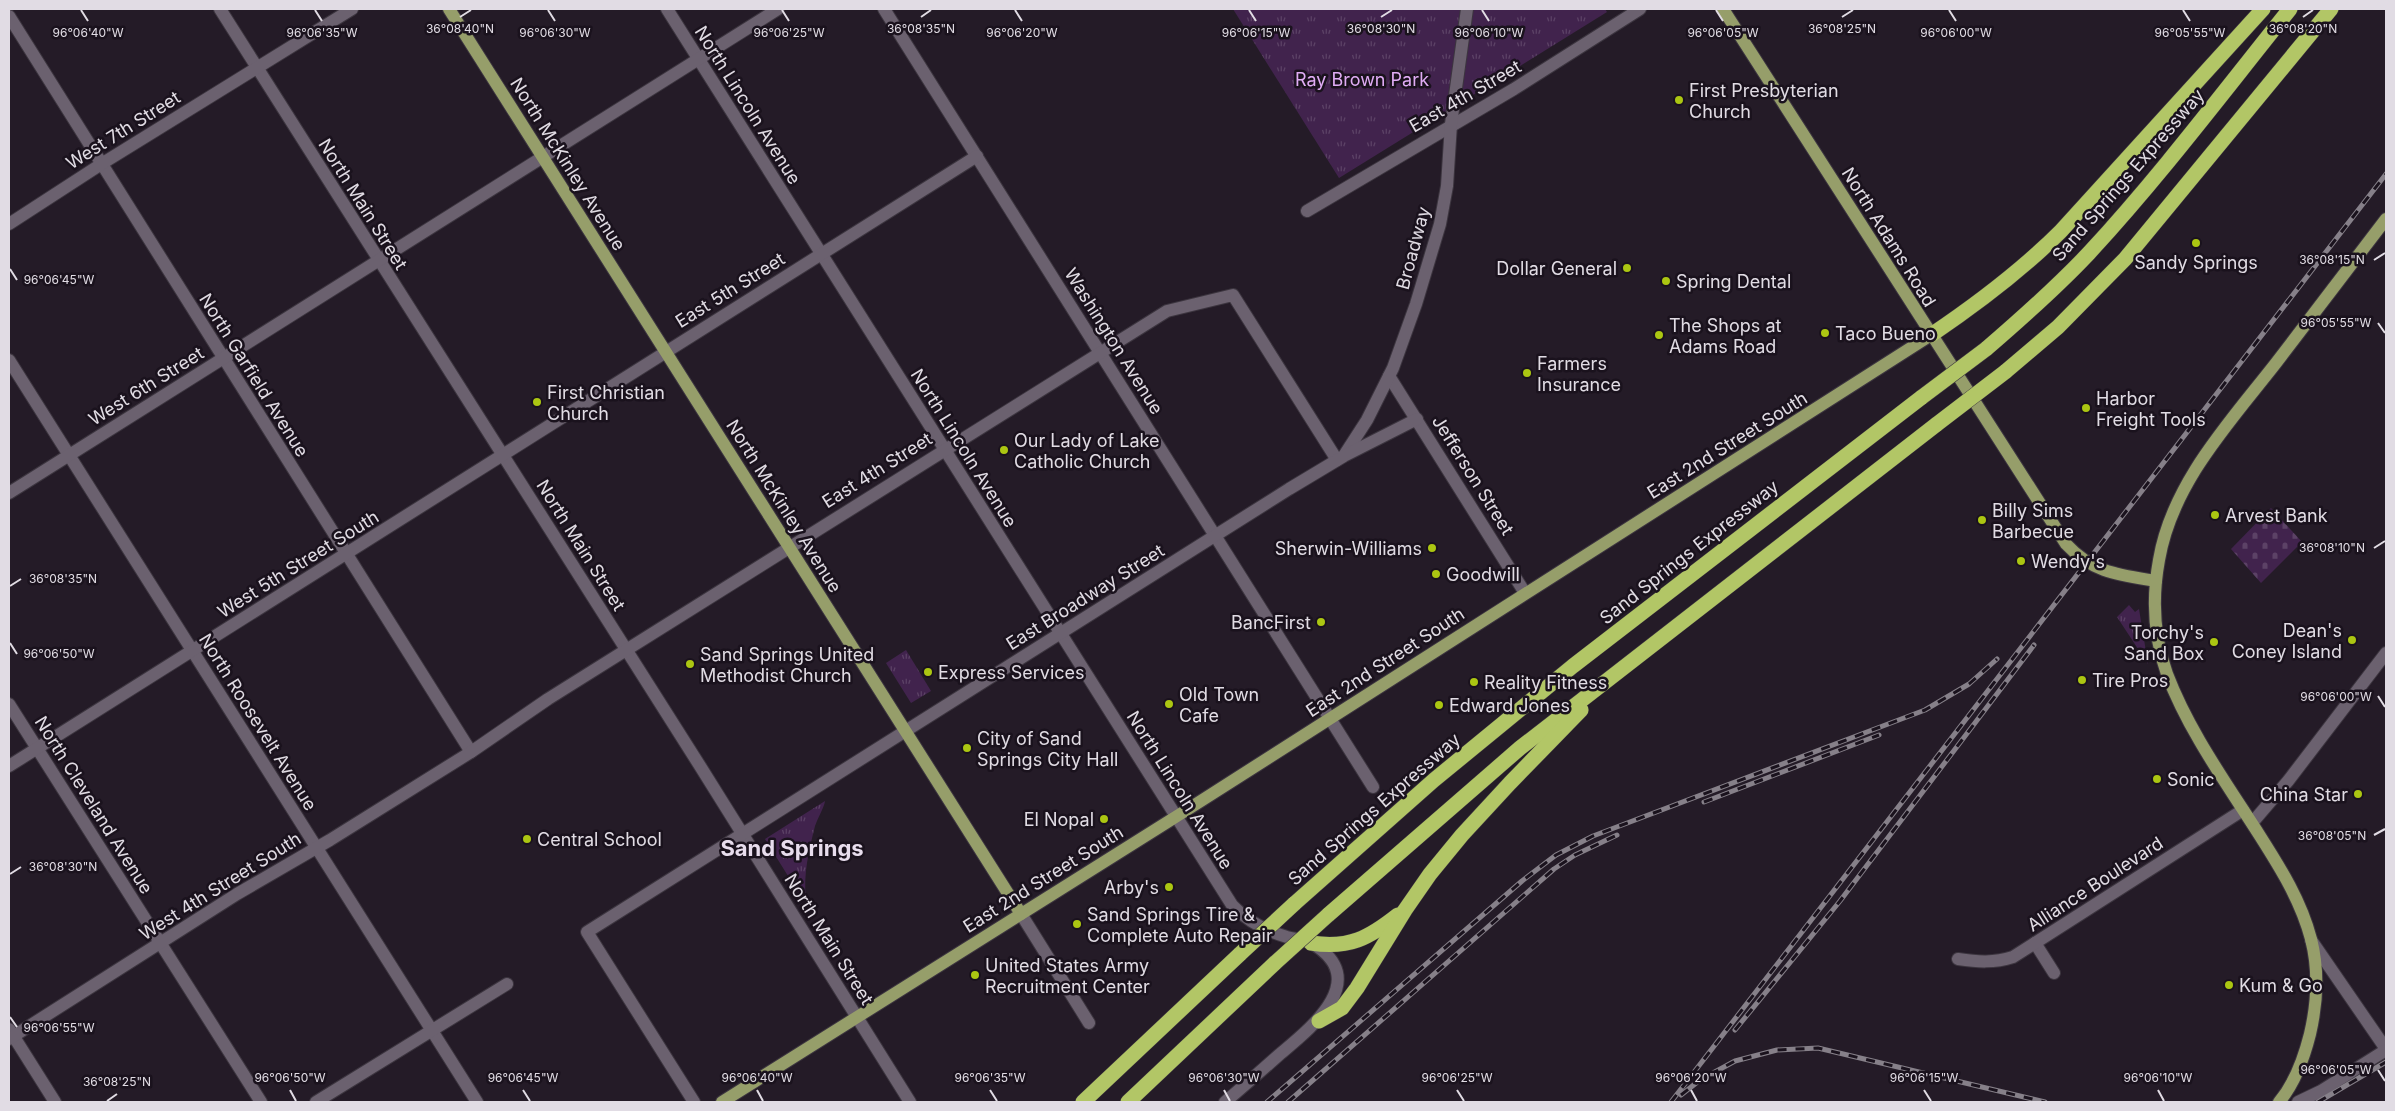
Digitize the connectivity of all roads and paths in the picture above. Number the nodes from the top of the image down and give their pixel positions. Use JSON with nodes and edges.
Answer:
{"nodes":[{"id":1,"x":220,"y":9,"type":"edge"},
{"id":2,"x":352,"y":9,"type":"edge"},
{"id":3,"x":449,"y":9,"type":"edge"},
{"id":4,"x":667,"y":9,"type":"edge"},
{"id":5,"x":778,"y":9,"type":"edge"},
{"id":6,"x":884,"y":9,"type":"edge"},
{"id":7,"x":1467,"y":9,"type":"edge"},
{"id":8,"x":1640,"y":9,"type":"edge"},
{"id":9,"x":1723,"y":9,"type":"edge"},
{"id":10,"x":2263,"y":9,"type":"edge"},
{"id":11,"x":2290,"y":9,"type":"edge"},
{"id":12,"x":2331,"y":9,"type":"edge"},
{"id":13,"x":9,"y":16,"type":"edge"},
{"id":14,"x":699,"y":59,"type":"junction"},
{"id":15,"x":257,"y":68,"type":"junction"},
{"id":16,"x":1452,"y":124,"type":"junction"},
{"id":17,"x":977,"y":156,"type":"junction"},
{"id":18,"x":542,"y":157,"type":"junction"},
{"id":19,"x":103,"y":163,"type":"junction"},
{"id":20,"x":1307,"y":211,"type":"dead end"},
{"id":21,"x":2386,"y":219,"type":"edge"},
{"id":22,"x":9,"y":224,"type":"edge"},
{"id":23,"x":821,"y":253,"type":"junction"},
{"id":24,"x":378,"y":261,"type":"junction"},
{"id":25,"x":1931,"y":335,"type":"junction"},
{"id":26,"x":666,"y":351,"type":"junction"},
{"id":27,"x":1100,"y":351,"type":"junction"},
{"id":28,"x":222,"y":358,"type":"junction"},
{"id":29,"x":9,"y":360,"type":"edge"},
{"id":30,"x":1389,"y":376,"type":"junction"},
{"id":31,"x":1417,"y":419,"type":"junction"},
{"id":32,"x":944,"y":449,"type":"junction"},
{"id":33,"x":69,"y":455,"type":"junction"},
{"id":34,"x":503,"y":456,"type":"junction"},
{"id":35,"x":1340,"y":458,"type":"junction"},
{"id":36,"x":9,"y":493,"type":"edge"},
{"id":37,"x":1215,"y":535,"type":"junction"},
{"id":38,"x":789,"y":547,"type":"junction"},
{"id":39,"x":347,"y":554,"type":"junction"},
{"id":40,"x":2156,"y":581,"type":"junction"},
{"id":41,"x":1526,"y":593,"type":"junction"},
{"id":42,"x":1061,"y":632,"type":"junction"},
{"id":43,"x":626,"y":649,"type":"junction"},
{"id":44,"x":192,"y":651,"type":"junction"},
{"id":45,"x":2386,"y":654,"type":"edge"},
{"id":46,"x":1624,"y":666,"type":"junction"},
{"id":47,"x":9,"y":704,"type":"edge"},
{"id":48,"x":1331,"y":717,"type":"junction"},
{"id":49,"x":906,"y":732,"type":"junction"},
{"id":50,"x":37,"y":748,"type":"junction"},
{"id":51,"x":471,"y":752,"type":"junction"},
{"id":52,"x":9,"y":766,"type":"edge"},
{"id":53,"x":1373,"y":787,"type":"dead end"},
{"id":54,"x":2243,"y":810,"type":"junction"},
{"id":55,"x":1176,"y":816,"type":"junction"},
{"id":56,"x":2252,"y":823,"type":"junction"},
{"id":57,"x":742,"y":835,"type":"junction"},
{"id":58,"x":316,"y":847,"type":"junction"},
{"id":59,"x":1405,"y":910,"type":"junction"},
{"id":60,"x":1021,"y":914,"type":"junction"},
{"id":61,"x":2311,"y":940,"type":"junction"},
{"id":62,"x":160,"y":943,"type":"junction"},
{"id":63,"x":1311,"y":943,"type":"junction"},
{"id":64,"x":2035,"y":943,"type":"junction"},
{"id":65,"x":1958,"y":959,"type":"dead end"},
{"id":66,"x":2054,"y":973,"type":"dead end"},
{"id":67,"x":507,"y":984,"type":"dead end"},
{"id":68,"x":857,"y":1017,"type":"junction"},
{"id":69,"x":1319,"y":1021,"type":"junction"},
{"id":70,"x":1090,"y":1023,"type":"dead end"},
{"id":71,"x":432,"y":1030,"type":"junction"},
{"id":72,"x":10,"y":1035,"type":"edge"},
{"id":73,"x":2386,"y":1049,"type":"edge"},
{"id":74,"x":55,"y":1102,"type":"edge"},
{"id":75,"x":261,"y":1102,"type":"edge"},
{"id":76,"x":316,"y":1102,"type":"edge"},
{"id":77,"x":477,"y":1102,"type":"edge"},
{"id":78,"x":694,"y":1102,"type":"edge"},
{"id":79,"x":722,"y":1102,"type":"edge"},
{"id":80,"x":910,"y":1102,"type":"edge"},
{"id":81,"x":1084,"y":1102,"type":"edge"},
{"id":82,"x":1128,"y":1102,"type":"edge"},
{"id":83,"x":1225,"y":1102,"type":"edge"},
{"id":84,"x":2279,"y":1102,"type":"edge"},
{"id":85,"x":2298,"y":1102,"type":"edge"}],
"edges":[{"from":1,"to":15,"type":"street","name":"North Main Street"},
{"from":2,"to":15,"type":"street","name":"West 7th Street"},
{"from":3,"to":18,"type":"main road","name":"North McKinley Avenue"},
{"from":4,"to":14,"type":"street","name":"North Lincoln Avenue"},
{"from":5,"to":14,"type":"street","name":"West 6th Street"},
{"from":6,"to":17,"type":"street","name":"Washington Avenue"},
{"from":7,"to":16,"type":"street","name":"Broadway"},
{"from":8,"to":16,"type":"street","name":"East 4th Street"},
{"from":9,"to":25,"type":"main road","name":"North Adams Road"},
{"from":10,"to":25,"type":"highway"},
{"from":11,"to":81,"type":"highway","name":"Sand Springs Expressway","bridge":true},
{"from":12,"to":46,"type":"highway","bridge":true},
{"from":13,"to":19,"type":"street","name":"North Garfield Avenue"},
{"from":14,"to":18,"type":"street","name":"West 6th Street"},
{"from":14,"to":23,"type":"street","name":"North Lincoln Avenue"},
{"from":15,"to":19,"type":"street","name":"West 7th Street"},
{"from":15,"to":24,"type":"street","name":"North Main Street"},
{"from":16,"to":20,"type":"street","name":"East 4th Street"},
{"from":16,"to":30,"type":"street","name":"Broadway"},
{"from":17,"to":23,"type":"street","name":"East 5th Street"},
{"from":17,"to":27,"type":"street","name":"Washington Avenue"},
{"from":18,"to":24,"type":"street","name":"West 6th Street"},
{"from":18,"to":26,"type":"main road","name":"North McKinley Avenue"},
{"from":19,"to":22,"type":"street","name":"West 7th Street"},
{"from":19,"to":28,"type":"street","name":"North Garfield Avenue"},
{"from":21,"to":40,"type":"main road"},
{"from":23,"to":26,"type":"street","name":"East 5th Street"},
{"from":23,"to":32,"type":"street","name":"North Lincoln Avenue"},
{"from":24,"to":28,"type":"street","name":"West 6th Street"},
{"from":24,"to":34,"type":"street","name":"North Main Street"},
{"from":25,"to":40,"type":"main road","name":"North Adams Road"},
{"from":25,"to":41,"type":"main road","name":"East 2nd Street South"},
{"from":26,"to":34,"type":"street","name":"East 5th Street"},
{"from":26,"to":38,"type":"main road","name":"North McKinley Avenue"},
{"from":27,"to":32,"type":"street","name":"East 4th Street"},
{"from":27,"to":35,"type":"street","name":"East 4th Street"},
{"from":27,"to":37,"type":"street","name":"Washington Avenue"},
{"from":28,"to":33,"type":"street","name":"West 6th Street"},
{"from":28,"to":39,"type":"street","name":"North Garfield Avenue"},
{"from":29,"to":33,"type":"street","name":"North Roosevelt Avenue"},
{"from":30,"to":31,"type":"street","name":"Jefferson Street"},
{"from":30,"to":35,"type":"street","name":"East Broadway Street"},
{"from":31,"to":35,"type":"street"},
{"from":31,"to":41,"type":"street","name":"Jefferson Street"},
{"from":32,"to":38,"type":"street","name":"East 4th Street"},
{"from":32,"to":42,"type":"street","name":"North Lincoln Avenue"},
{"from":33,"to":36,"type":"street","name":"West 6th Street"},
{"from":33,"to":44,"type":"street","name":"North Roosevelt Avenue"},
{"from":34,"to":39,"type":"street","name":"West 5th Street South"},
{"from":34,"to":43,"type":"street","name":"North Main Street"},
{"from":35,"to":37,"type":"street","name":"East Broadway Street"},
{"from":37,"to":42,"type":"street","name":"East Broadway Street"},
{"from":37,"to":48,"type":"street","name":"Washington Avenue"},
{"from":38,"to":43,"type":"street","name":"East 4th Street"},
{"from":38,"to":49,"type":"main road","name":"North McKinley Avenue"},
{"from":39,"to":44,"type":"street","name":"West 5th Street South"},
{"from":39,"to":51,"type":"street","name":"North Garfield Avenue"},
{"from":40,"to":54,"type":"main road"},
{"from":41,"to":48,"type":"main road","name":"East 2nd Street South"},
{"from":42,"to":49,"type":"street","name":"East Broadway Street"},
{"from":42,"to":55,"type":"street","name":"North Lincoln Avenue"},
{"from":43,"to":51,"type":"street","name":"West 4th Street South"},
{"from":43,"to":57,"type":"street","name":"North Main Street"},
{"from":44,"to":50,"type":"street","name":"West 5th Street South"},
{"from":44,"to":58,"type":"street","name":"North Roosevelt Avenue"},
{"from":45,"to":56,"type":"street"},
{"from":46,"to":59,"type":"highway"},
{"from":46,"to":82,"type":"highway","bridge":true},
{"from":47,"to":50,"type":"street","name":"North Cleveland Avenue"},
{"from":48,"to":53,"type":"street","name":"Washington Avenue"},
{"from":48,"to":55,"type":"main road","name":"East 2nd Street South"},
{"from":49,"to":57,"type":"street","name":"East Broadway Street"},
{"from":49,"to":60,"type":"main road","name":"North McKinley Avenue"},
{"from":50,"to":52,"type":"street","name":"West 5th Street South"},
{"from":50,"to":62,"type":"street","name":"North Cleveland Avenue"},
{"from":51,"to":58,"type":"street","name":"West 4th Street South"},
{"from":54,"to":56,"type":"main road"},
{"from":54,"to":64,"type":"street","name":"Alliance Boulevard"},
{"from":55,"to":60,"type":"main road","name":"East 2nd Street South"},
{"from":55,"to":63,"type":"street","name":"North Lincoln Avenue"},
{"from":56,"to":61,"type":"main road"},
{"from":57,"to":68,"type":"street","name":"North Main Street"},
{"from":57,"to":78,"type":"street","name":"East Broadway Street"},
{"from":58,"to":62,"type":"street","name":"West 4th Street South"},
{"from":58,"to":71,"type":"street","name":"North Roosevelt Avenue"},
{"from":59,"to":63,"type":"highway"},
{"from":59,"to":69,"type":"highway"},
{"from":60,"to":68,"type":"main road","name":"East 2nd Street South"},
{"from":60,"to":70,"type":"street","name":"North McKinley Avenue"},
{"from":61,"to":73,"type":"street"},
{"from":61,"to":84,"type":"main road"},
{"from":62,"to":72,"type":"street","name":"West 4th Street South"},
{"from":62,"to":75,"type":"street","name":"North Cleveland Avenue"},
{"from":63,"to":69,"type":"street"},
{"from":64,"to":65,"type":"street","name":"Alliance Boulevard"},
{"from":64,"to":66,"type":"street"},
{"from":67,"to":71,"type":"street"},
{"from":68,"to":79,"type":"main road","name":"East 2nd Street South"},
{"from":68,"to":80,"type":"street","name":"North Main Street"},
{"from":69,"to":83,"type":"street"},
{"from":71,"to":76,"type":"street"},
{"from":71,"to":77,"type":"street","name":"North Roosevelt Avenue"},
{"from":72,"to":74,"type":"street"},
{"from":73,"to":85,"type":"street"}]}
